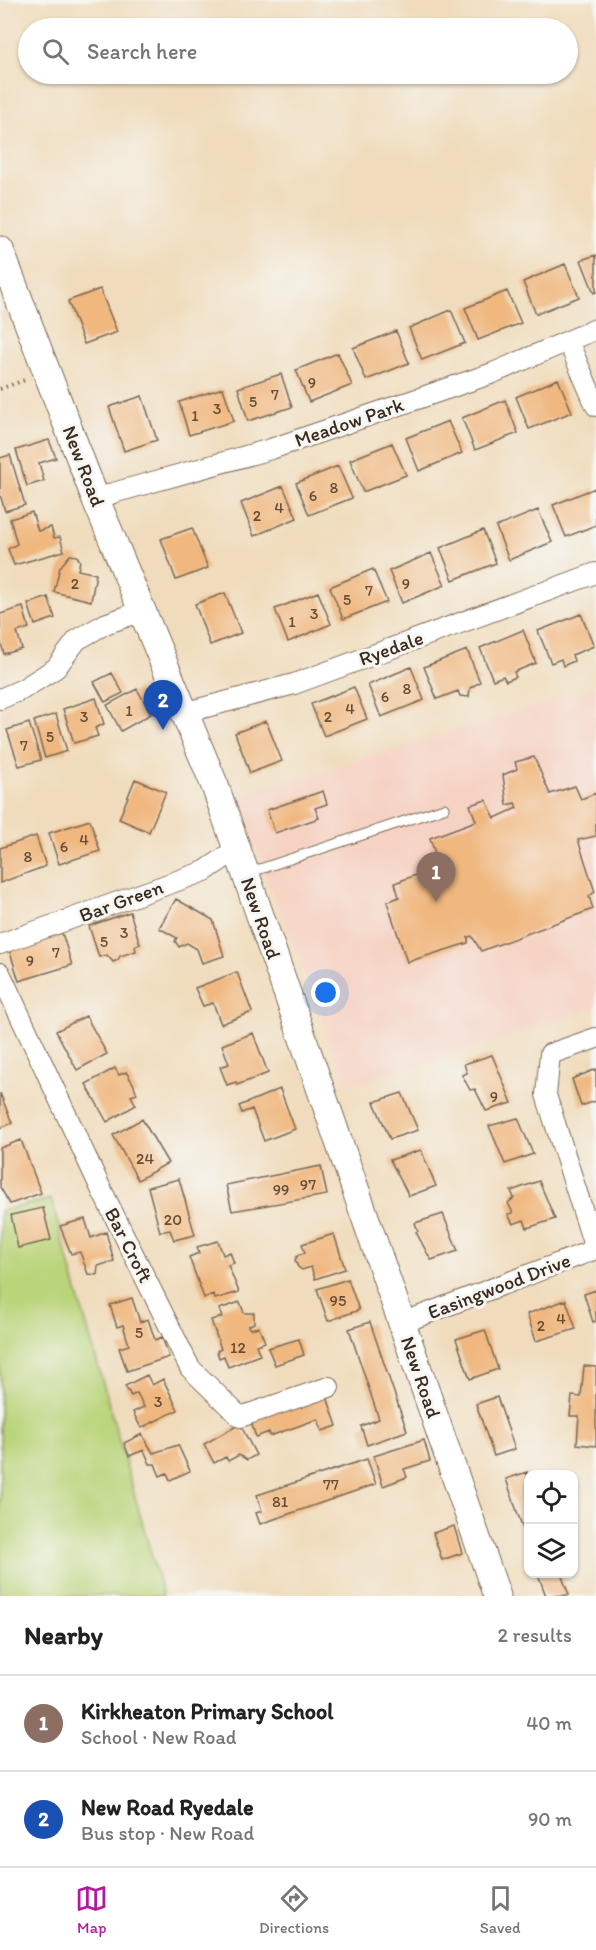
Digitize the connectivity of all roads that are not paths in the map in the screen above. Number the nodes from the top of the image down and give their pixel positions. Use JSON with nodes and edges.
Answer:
{"nodes":[{"id":1,"x":0,"y":250,"type":"edge"},
{"id":2,"x":596,"y":329,"type":"edge"},
{"id":3,"x":568,"y":340,"type":"junction"},
{"id":4,"x":596,"y":406,"type":"edge"},
{"id":5,"x":96,"y":500,"type":"junction"},
{"id":6,"x":596,"y":573,"type":"edge"},
{"id":7,"x":142,"y":611,"type":"junction"},
{"id":8,"x":0,"y":699,"type":"edge"},
{"id":9,"x":183,"y":713,"type":"junction"},
{"id":10,"x":444,"y":808,"type":"dead end"},
{"id":11,"x":237,"y":849,"type":"junction"},
{"id":12,"x":245,"y":874,"type":"junction"},
{"id":13,"x":0,"y":944,"type":"edge"},
{"id":14,"x":0,"y":973,"type":"edge"},
{"id":15,"x":596,"y":1038,"type":"edge"},
{"id":16,"x":596,"y":1249,"type":"edge"},
{"id":17,"x":402,"y":1323,"type":"junction"},
{"id":18,"x":329,"y":1387,"type":"dead end"},
{"id":19,"x":497,"y":1596,"type":"edge"}],
"edges":[{"from":1,"to":5,"type":"street","name":"New Road"},
{"from":2,"to":3,"type":"street","name":"Meadow Park"},
{"from":3,"to":4,"type":"street"},
{"from":3,"to":5,"type":"street","name":"Meadow Park"},
{"from":5,"to":7,"type":"street","name":"New Road"},
{"from":6,"to":9,"type":"street","name":"Ryedale"},
{"from":7,"to":8,"type":"street"},
{"from":7,"to":9,"type":"street","name":"New Road"},
{"from":9,"to":11,"type":"street","name":"New Road"},
{"from":10,"to":12,"type":"lane"},
{"from":11,"to":12,"type":"street","name":"New Road"},
{"from":11,"to":13,"type":"street","name":"Bar Green"},
{"from":12,"to":17,"type":"street","name":"New Road"},
{"from":14,"to":18,"type":"street","name":"Bar Croft"},
{"from":15,"to":16,"type":"street"},
{"from":16,"to":17,"type":"street","name":"Easingwood Drive"},
{"from":17,"to":19,"type":"street","name":"New Road"}]}
